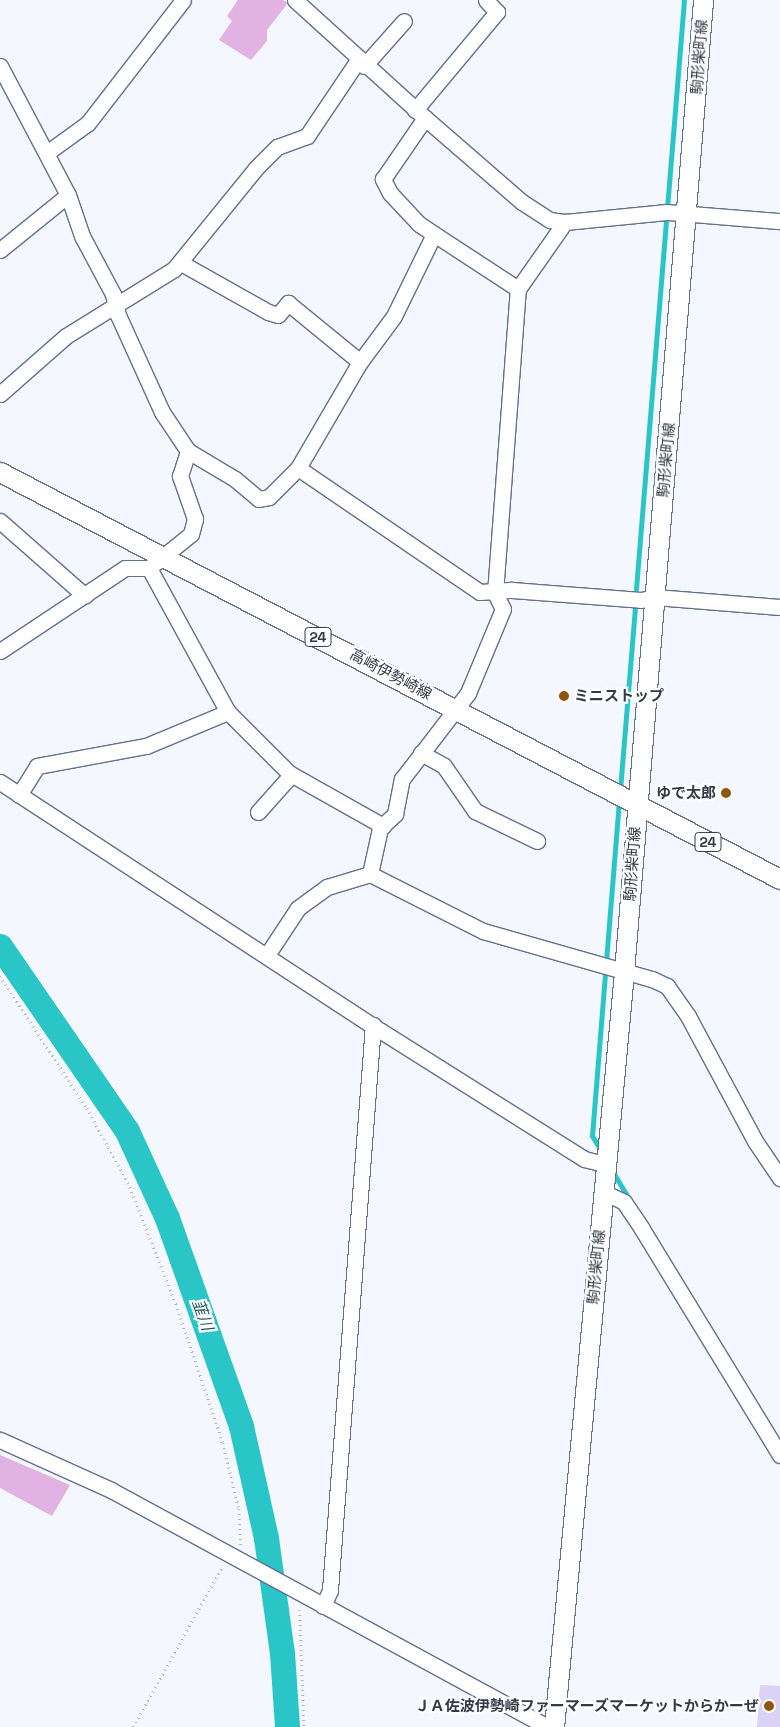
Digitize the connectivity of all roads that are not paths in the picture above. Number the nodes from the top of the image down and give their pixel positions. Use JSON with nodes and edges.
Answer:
{"nodes":[{"id":1,"x":183,"y":0,"type":"edge"},
{"id":2,"x":295,"y":0,"type":"edge"},
{"id":3,"x":486,"y":0,"type":"edge"},
{"id":4,"x":703,"y":0,"type":"edge"},
{"id":5,"x":404,"y":21,"type":"dead end"},
{"id":6,"x":361,"y":63,"type":"junction"},
{"id":7,"x":0,"y":66,"type":"edge"},
{"id":8,"x":420,"y":114,"type":"junction"},
{"id":9,"x":48,"y":152,"type":"junction"},
{"id":10,"x":68,"y":195,"type":"junction"},
{"id":11,"x":687,"y":214,"type":"junction"},
{"id":12,"x":565,"y":222,"type":"junction"},
{"id":13,"x":780,"y":222,"type":"edge"},
{"id":14,"x":434,"y":234,"type":"junction"},
{"id":15,"x":0,"y":250,"type":"edge"},
{"id":16,"x":181,"y":263,"type":"junction"},
{"id":17,"x":518,"y":289,"type":"junction"},
{"id":18,"x":116,"y":303,"type":"junction"},
{"id":19,"x":360,"y":362,"type":"junction"},
{"id":20,"x":0,"y":394,"type":"edge"},
{"id":21,"x":188,"y":451,"type":"junction"},
{"id":22,"x":298,"y":468,"type":"junction"},
{"id":23,"x":0,"y":472,"type":"edge"},
{"id":24,"x":0,"y":521,"type":"edge"},
{"id":25,"x":164,"y":556,"type":"junction"},
{"id":26,"x":149,"y":568,"type":"junction"},
{"id":27,"x":496,"y":593,"type":"junction"},
{"id":28,"x":85,"y":596,"type":"junction"},
{"id":29,"x":654,"y":597,"type":"junction"},
{"id":30,"x":780,"y":607,"type":"edge"},
{"id":31,"x":0,"y":651,"type":"edge"},
{"id":32,"x":457,"y":709,"type":"junction"},
{"id":33,"x":228,"y":712,"type":"junction"},
{"id":34,"x":420,"y":753,"type":"junction"},
{"id":35,"x":291,"y":775,"type":"junction"},
{"id":36,"x":0,"y":782,"type":"edge"},
{"id":37,"x":19,"y":795,"type":"junction"},
{"id":38,"x":636,"y":804,"type":"junction"},
{"id":39,"x":258,"y":812,"type":"dead end"},
{"id":40,"x":383,"y":826,"type":"junction"},
{"id":41,"x":537,"y":842,"type":"dead end"},
{"id":42,"x":370,"y":874,"type":"junction"},
{"id":43,"x":780,"y":879,"type":"edge"},
{"id":44,"x":268,"y":955,"type":"junction"},
{"id":45,"x":624,"y":972,"type":"junction"},
{"id":46,"x":374,"y":1025,"type":"junction"},
{"id":47,"x":604,"y":1164,"type":"junction"},
{"id":48,"x":780,"y":1178,"type":"edge"},
{"id":49,"x":603,"y":1192,"type":"junction"},
{"id":50,"x":0,"y":1440,"type":"edge"},
{"id":51,"x":780,"y":1455,"type":"edge"},
{"id":52,"x":323,"y":1606,"type":"junction"},
{"id":53,"x":547,"y":1727,"type":"edge"},
{"id":54,"x":554,"y":1727,"type":"edge"}],
"edges":[{"from":1,"to":9,"type":"street"},
{"from":2,"to":6,"type":"street"},
{"from":3,"to":8,"type":"street"},
{"from":4,"to":11,"type":"main road","name":"駒形柴町線"},
{"from":5,"to":6,"type":"street"},
{"from":6,"to":8,"type":"street"},
{"from":6,"to":16,"type":"street"},
{"from":7,"to":9,"type":"street"},
{"from":8,"to":12,"type":"street"},
{"from":8,"to":14,"type":"street"},
{"from":9,"to":10,"type":"street"},
{"from":10,"to":15,"type":"street"},
{"from":10,"to":18,"type":"street"},
{"from":11,"to":12,"type":"street"},
{"from":11,"to":13,"type":"street"},
{"from":11,"to":29,"type":"main road","name":"駒形柴町線"},
{"from":12,"to":17,"type":"street"},
{"from":14,"to":17,"type":"street"},
{"from":14,"to":19,"type":"street"},
{"from":16,"to":18,"type":"street"},
{"from":16,"to":19,"type":"street"},
{"from":17,"to":27,"type":"street"},
{"from":18,"to":20,"type":"street"},
{"from":18,"to":21,"type":"street"},
{"from":19,"to":22,"type":"street"},
{"from":21,"to":22,"type":"street"},
{"from":21,"to":25,"type":"street"},
{"from":22,"to":27,"type":"street"},
{"from":23,"to":25,"type":"main road","name":"高崎伊勢崎線","number":"24"},
{"from":24,"to":28,"type":"street"},
{"from":25,"to":26,"type":"street"},
{"from":25,"to":32,"type":"main road","name":"高崎伊勢崎線","number":"24"},
{"from":26,"to":28,"type":"street"},
{"from":26,"to":33,"type":"street"},
{"from":27,"to":29,"type":"street"},
{"from":27,"to":32,"type":"street"},
{"from":28,"to":31,"type":"street"},
{"from":29,"to":30,"type":"street"},
{"from":29,"to":38,"type":"main road","name":"駒形柴町線"},
{"from":32,"to":34,"type":"street"},
{"from":32,"to":38,"type":"main road","name":"高崎伊勢崎線","number":"24"},
{"from":33,"to":35,"type":"street"},
{"from":33,"to":37,"type":"street"},
{"from":34,"to":40,"type":"street"},
{"from":34,"to":41,"type":"street"},
{"from":35,"to":39,"type":"street"},
{"from":35,"to":40,"type":"street"},
{"from":36,"to":37,"type":"street"},
{"from":37,"to":44,"type":"street"},
{"from":38,"to":43,"type":"main road","name":"高崎伊勢崎線","number":"24"},
{"from":38,"to":45,"type":"main road","name":"駒形柴町線"},
{"from":40,"to":42,"type":"street"},
{"from":42,"to":44,"type":"street"},
{"from":42,"to":45,"type":"street"},
{"from":44,"to":46,"type":"street"},
{"from":45,"to":47,"type":"main road","name":"駒形柴町線"},
{"from":45,"to":48,"type":"street"},
{"from":46,"to":47,"type":"street"},
{"from":46,"to":52,"type":"street"},
{"from":47,"to":49,"type":"main road","name":"駒形柴町線"},
{"from":49,"to":51,"type":"street"},
{"from":49,"to":54,"type":"main road","name":"駒形柴町線"},
{"from":50,"to":52,"type":"street"},
{"from":52,"to":53,"type":"street"}]}
